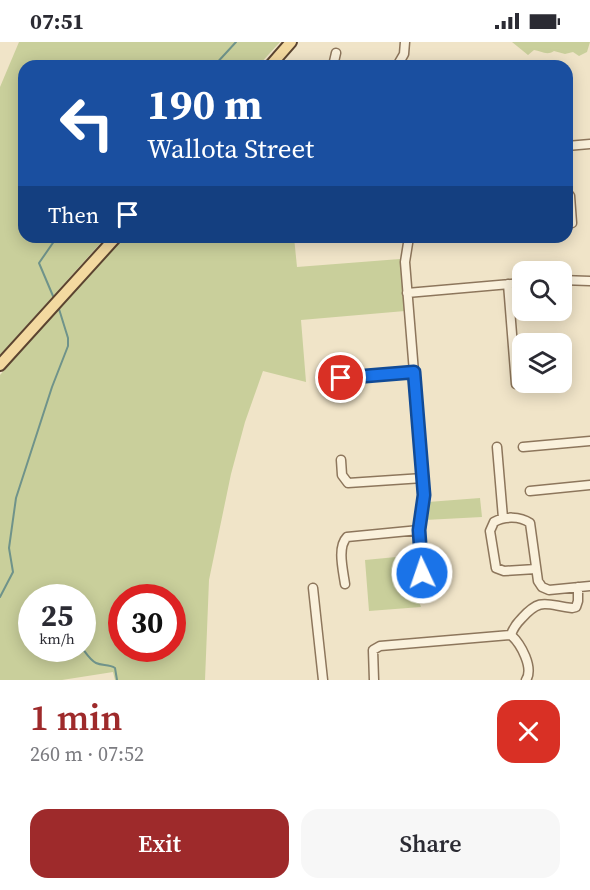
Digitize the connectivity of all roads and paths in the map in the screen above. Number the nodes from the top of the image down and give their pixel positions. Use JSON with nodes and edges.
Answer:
{"nodes":[{"id":1,"x":291,"y":42,"type":"edge"},
{"id":2,"x":405,"y":42,"type":"edge"},
{"id":3,"x":336,"y":53,"type":"dead end"},
{"id":4,"x":275,"y":60,"type":"edge"},
{"id":5,"x":334,"y":60,"type":"edge"},
{"id":6,"x":400,"y":60,"type":"edge"},
{"id":7,"x":590,"y":144,"type":"edge"},
{"id":8,"x":573,"y":145,"type":"edge"},
{"id":9,"x":111,"y":243,"type":"edge"},
{"id":10,"x":408,"y":243,"type":"edge"},
{"id":11,"x":572,"y":280,"type":"edge"},
{"id":12,"x":590,"y":281,"type":"edge"},
{"id":13,"x":508,"y":284,"type":"junction"},
{"id":14,"x":512,"y":284,"type":"edge"},
{"id":15,"x":407,"y":293,"type":"junction"},
{"id":16,"x":512,"y":334,"type":"edge"},
{"id":17,"x":0,"y":365,"type":"edge"},
{"id":18,"x":414,"y":372,"type":"junction"},
{"id":19,"x":341,"y":378,"type":"dead end"},
{"id":20,"x":590,"y":441,"type":"edge"},
{"id":21,"x":497,"y":447,"type":"dead end"},
{"id":22,"x":523,"y":447,"type":"dead end"},
{"id":23,"x":341,"y":460,"type":"dead end"},
{"id":24,"x":423,"y":478,"type":"junction"},
{"id":25,"x":590,"y":485,"type":"edge"},
{"id":26,"x":530,"y":491,"type":"dead end"},
{"id":27,"x":502,"y":518,"type":"junction"},
{"id":28,"x":419,"y":530,"type":"junction"},
{"id":29,"x":536,"y":569,"type":"junction"},
{"id":30,"x":345,"y":584,"type":"dead end"},
{"id":31,"x":590,"y":586,"type":"edge"},
{"id":32,"x":578,"y":587,"type":"junction"},
{"id":33,"x":313,"y":588,"type":"dead end"},
{"id":34,"x":423,"y":595,"type":"dead end"},
{"id":35,"x":511,"y":635,"type":"junction"},
{"id":36,"x":322,"y":680,"type":"edge"},
{"id":37,"x":374,"y":680,"type":"edge"},
{"id":38,"x":526,"y":680,"type":"edge"}],
"edges":[{"from":1,"to":4,"type":"main road"},
{"from":2,"to":6,"type":"street"},
{"from":3,"to":5,"type":"street"},
{"from":7,"to":8,"type":"street"},
{"from":9,"to":17,"type":"main road"},
{"from":10,"to":15,"type":"street"},
{"from":11,"to":12,"type":"street"},
{"from":13,"to":14,"type":"street"},
{"from":13,"to":15,"type":"street"},
{"from":13,"to":16,"type":"street"},
{"from":15,"to":18,"type":"street"},
{"from":18,"to":19,"type":"street"},
{"from":18,"to":24,"type":"street"},
{"from":20,"to":22,"type":"street"},
{"from":21,"to":27,"type":"street"},
{"from":23,"to":24,"type":"street"},
{"from":24,"to":28,"type":"street"},
{"from":25,"to":26,"type":"street"},
{"from":27,"to":29,"type":"street"},
{"from":27,"to":29,"type":"street"},
{"from":28,"to":30,"type":"street"},
{"from":28,"to":34,"type":"street"},
{"from":29,"to":32,"type":"street"},
{"from":31,"to":32,"type":"street"},
{"from":32,"to":35,"type":"street"},
{"from":33,"to":36,"type":"street"},
{"from":35,"to":37,"type":"street"},
{"from":35,"to":38,"type":"street"}]}
